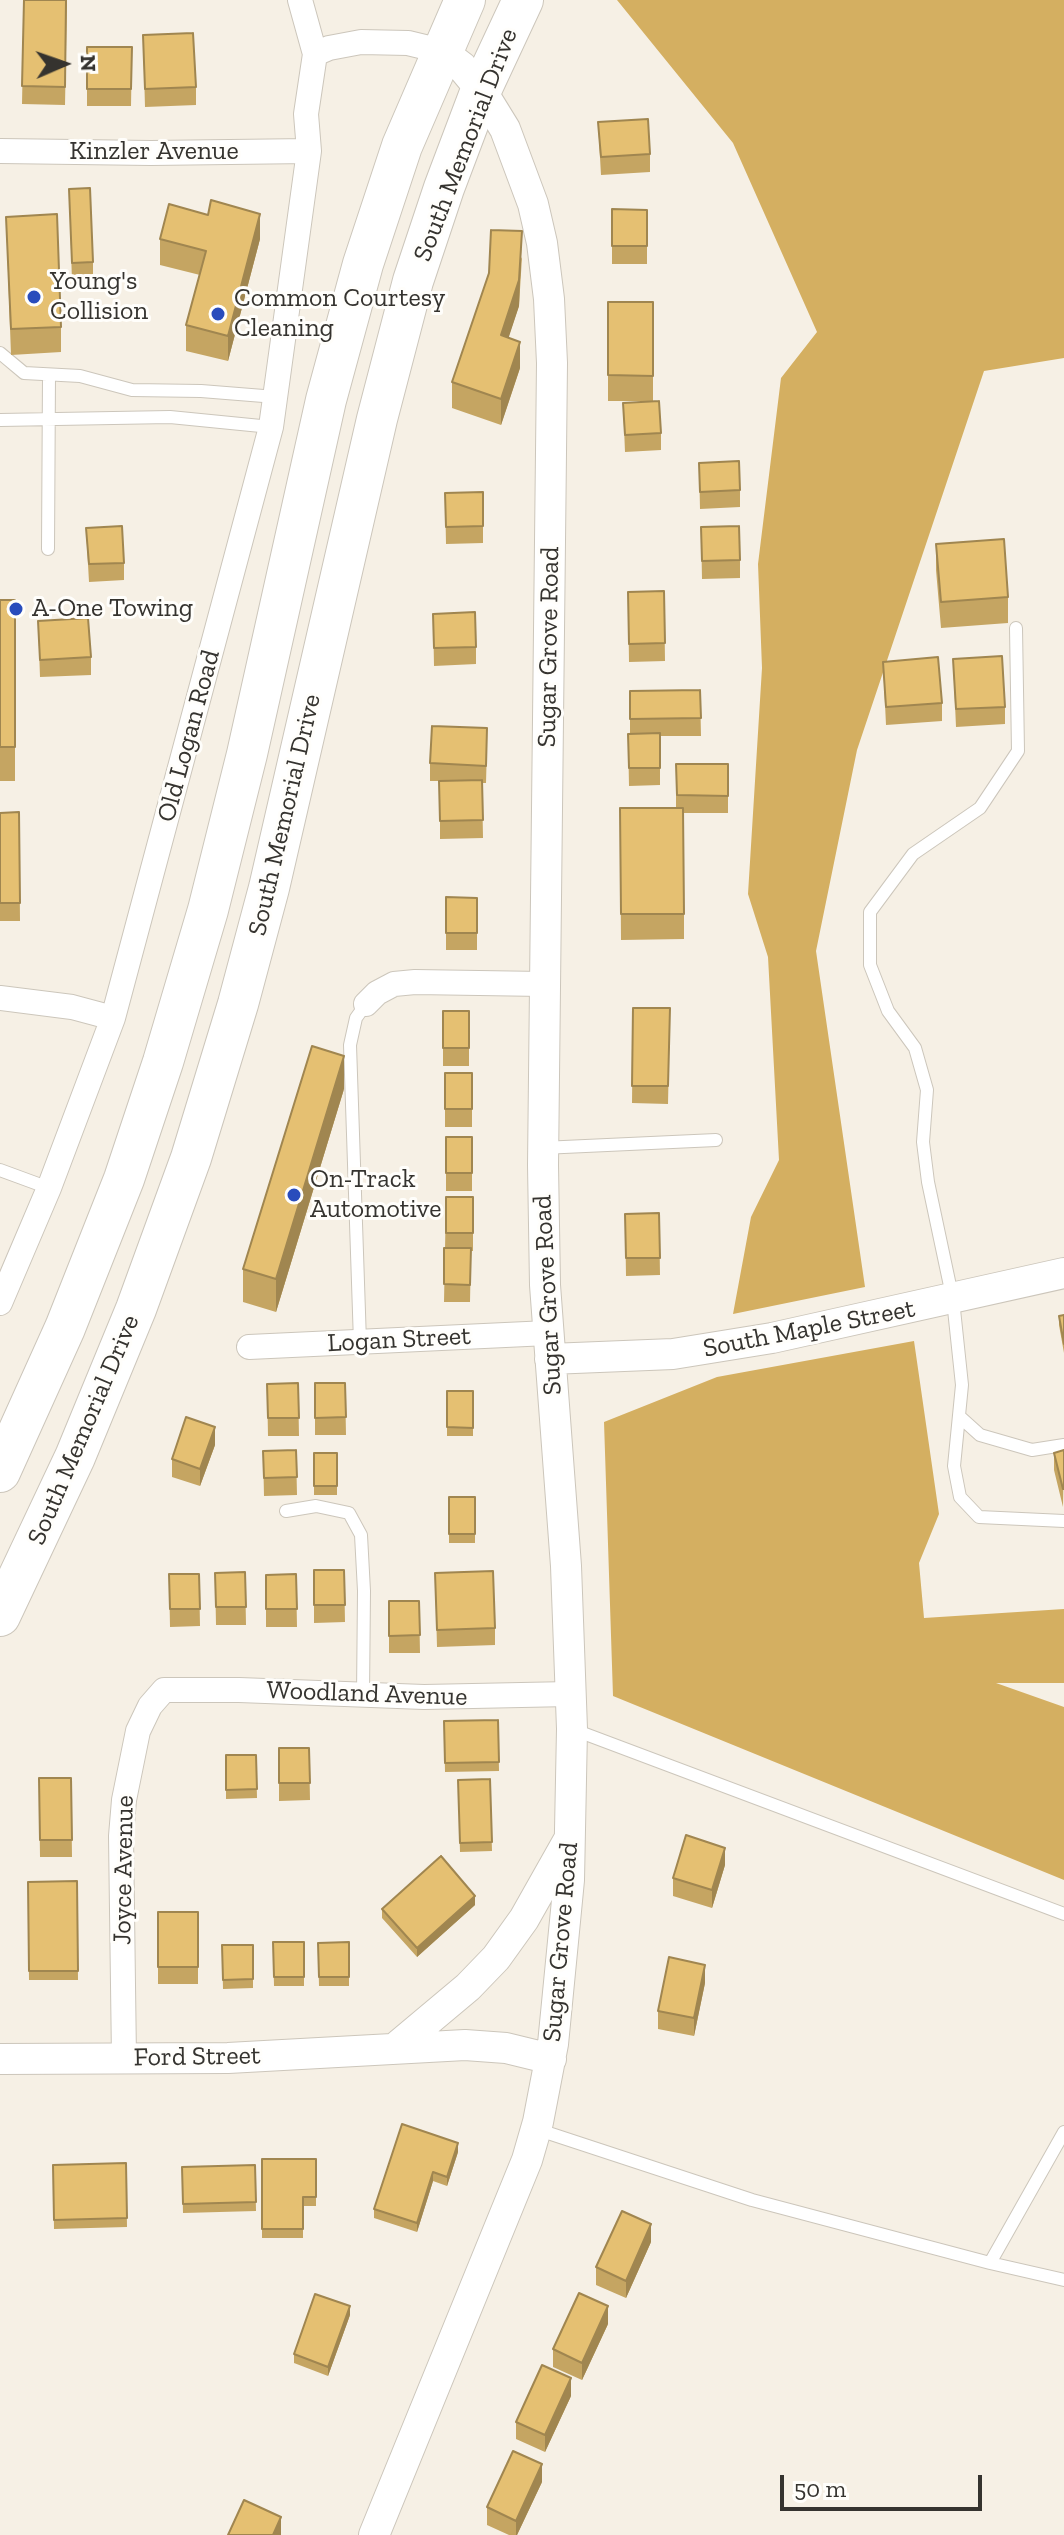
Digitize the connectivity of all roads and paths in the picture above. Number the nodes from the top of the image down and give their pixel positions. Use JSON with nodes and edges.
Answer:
{"nodes":[{"id":1,"x":300,"y":0,"type":"edge"},
{"id":2,"x":465,"y":0,"type":"edge"},
{"id":3,"x":523,"y":0,"type":"edge"},
{"id":4,"x":441,"y":51,"type":"junction"},
{"id":5,"x":315,"y":54,"type":"junction"},
{"id":6,"x":481,"y":90,"type":"junction"},
{"id":7,"x":0,"y":151,"type":"edge"},
{"id":8,"x":309,"y":151,"type":"junction"},
{"id":9,"x":0,"y":353,"type":"edge"},
{"id":10,"x":49,"y":375,"type":"junction"},
{"id":11,"x":276,"y":397,"type":"junction"},
{"id":12,"x":50,"y":418,"type":"junction"},
{"id":13,"x":0,"y":420,"type":"edge"},
{"id":14,"x":271,"y":427,"type":"junction"},
{"id":15,"x":48,"y":549,"type":"dead end"},
{"id":16,"x":1016,"y":628,"type":"dead end"},
{"id":17,"x":543,"y":984,"type":"junction"},
{"id":18,"x":0,"y":998,"type":"edge"},
{"id":19,"x":366,"y":1004,"type":"joint"},
{"id":20,"x":113,"y":1018,"type":"junction"},
{"id":21,"x":716,"y":1140,"type":"dead end"},
{"id":22,"x":542,"y":1148,"type":"junction"},
{"id":23,"x":0,"y":1170,"type":"edge"},
{"id":24,"x":49,"y":1188,"type":"junction"},
{"id":25,"x":1064,"y":1273,"type":"edge"},
{"id":26,"x":953,"y":1300,"type":"junction"},
{"id":27,"x":0,"y":1303,"type":"edge"},
{"id":28,"x":360,"y":1342,"type":"junction"},
{"id":29,"x":549,"y":1346,"type":"junction"},
{"id":30,"x":249,"y":1347,"type":"dead end"},
{"id":31,"x":960,"y":1417,"type":"junction"},
{"id":32,"x":1064,"y":1445,"type":"edge"},
{"id":33,"x":0,"y":1472,"type":"edge"},
{"id":34,"x":286,"y":1511,"type":"dead end"},
{"id":35,"x":1064,"y":1521,"type":"edge"},
{"id":36,"x":0,"y":1616,"type":"edge"},
{"id":37,"x":164,"y":1690,"type":"joint"},
{"id":38,"x":570,"y":1694,"type":"junction"},
{"id":39,"x":363,"y":1695,"type":"junction"},
{"id":40,"x":572,"y":1729,"type":"junction"},
{"id":41,"x":570,"y":1838,"type":"junction"},
{"id":42,"x":1064,"y":1914,"type":"edge"},
{"id":43,"x":394,"y":2049,"type":"junction"},
{"id":44,"x":0,"y":2059,"type":"edge"},
{"id":45,"x":124,"y":2059,"type":"junction"},
{"id":46,"x":551,"y":2059,"type":"junction"},
{"id":47,"x":536,"y":2129,"type":"junction"},
{"id":48,"x":1064,"y":2132,"type":"edge"},
{"id":49,"x":990,"y":2263,"type":"junction"},
{"id":50,"x":1064,"y":2280,"type":"edge"},
{"id":51,"x":374,"y":2535,"type":"edge"}],
"edges":[{"from":1,"to":5,"type":"street"},
{"from":2,"to":4,"type":"highway","name":"South Memorial Drive"},
{"from":3,"to":6,"type":"highway","name":"South Memorial Drive"},
{"from":4,"to":5,"type":"street"},
{"from":4,"to":6,"type":"street","name":"Sugar Grove Road"},
{"from":4,"to":33,"type":"highway","name":"South Memorial Drive"},
{"from":5,"to":8,"type":"street","name":"Old Logan Road"},
{"from":6,"to":17,"type":"street","name":"Sugar Grove Road"},
{"from":6,"to":36,"type":"highway","name":"South Memorial Drive"},
{"from":7,"to":8,"type":"street","name":"Kinzler Avenue"},
{"from":8,"to":11,"type":"street","name":"Old Logan Road"},
{"from":9,"to":10,"type":"lane"},
{"from":10,"to":11,"type":"lane"},
{"from":10,"to":12,"type":"lane"},
{"from":11,"to":14,"type":"street","name":"Old Logan Road"},
{"from":12,"to":13,"type":"lane"},
{"from":12,"to":14,"type":"lane"},
{"from":12,"to":15,"type":"lane"},
{"from":14,"to":20,"type":"street","name":"Old Logan Road"},
{"from":16,"to":26,"type":"lane"},
{"from":17,"to":19,"type":"street"},
{"from":17,"to":22,"type":"street","name":"Sugar Grove Road"},
{"from":18,"to":20,"type":"street"},
{"from":19,"to":28,"type":"lane"},
{"from":20,"to":24,"type":"street","name":"Old Logan Road"},
{"from":21,"to":22,"type":"lane"},
{"from":22,"to":29,"type":"street","name":"Sugar Grove Road"},
{"from":23,"to":24,"type":"lane"},
{"from":24,"to":27,"type":"street","name":"Old Logan Road"},
{"from":25,"to":26,"type":"street","name":"South Maple Street"},
{"from":26,"to":29,"type":"street","name":"South Maple Street"},
{"from":26,"to":31,"type":"lane"},
{"from":28,"to":29,"type":"street","name":"Logan Street"},
{"from":28,"to":30,"type":"street","name":"Logan Street"},
{"from":29,"to":38,"type":"street","name":"Sugar Grove Road"},
{"from":31,"to":32,"type":"lane"},
{"from":31,"to":35,"type":"lane"},
{"from":34,"to":39,"type":"lane"},
{"from":37,"to":39,"type":"street","name":"Woodland Avenue"},
{"from":37,"to":45,"type":"street","name":"Joyce Avenue"},
{"from":38,"to":39,"type":"street","name":"Woodland Avenue"},
{"from":38,"to":40,"type":"street","name":"Sugar Grove Road"},
{"from":40,"to":41,"type":"street","name":"Sugar Grove Road"},
{"from":40,"to":42,"type":"lane"},
{"from":41,"to":43,"type":"street"},
{"from":41,"to":46,"type":"street","name":"Sugar Grove Road"},
{"from":43,"to":45,"type":"street","name":"Ford Street"},
{"from":43,"to":46,"type":"street","name":"Ford Street"},
{"from":44,"to":45,"type":"street","name":"Ford Street"},
{"from":46,"to":47,"type":"street","name":"Sugar Grove Road"},
{"from":47,"to":49,"type":"lane"},
{"from":47,"to":51,"type":"street","name":"Sugar Grove Road"},
{"from":48,"to":49,"type":"lane"},
{"from":49,"to":50,"type":"lane"}]}
